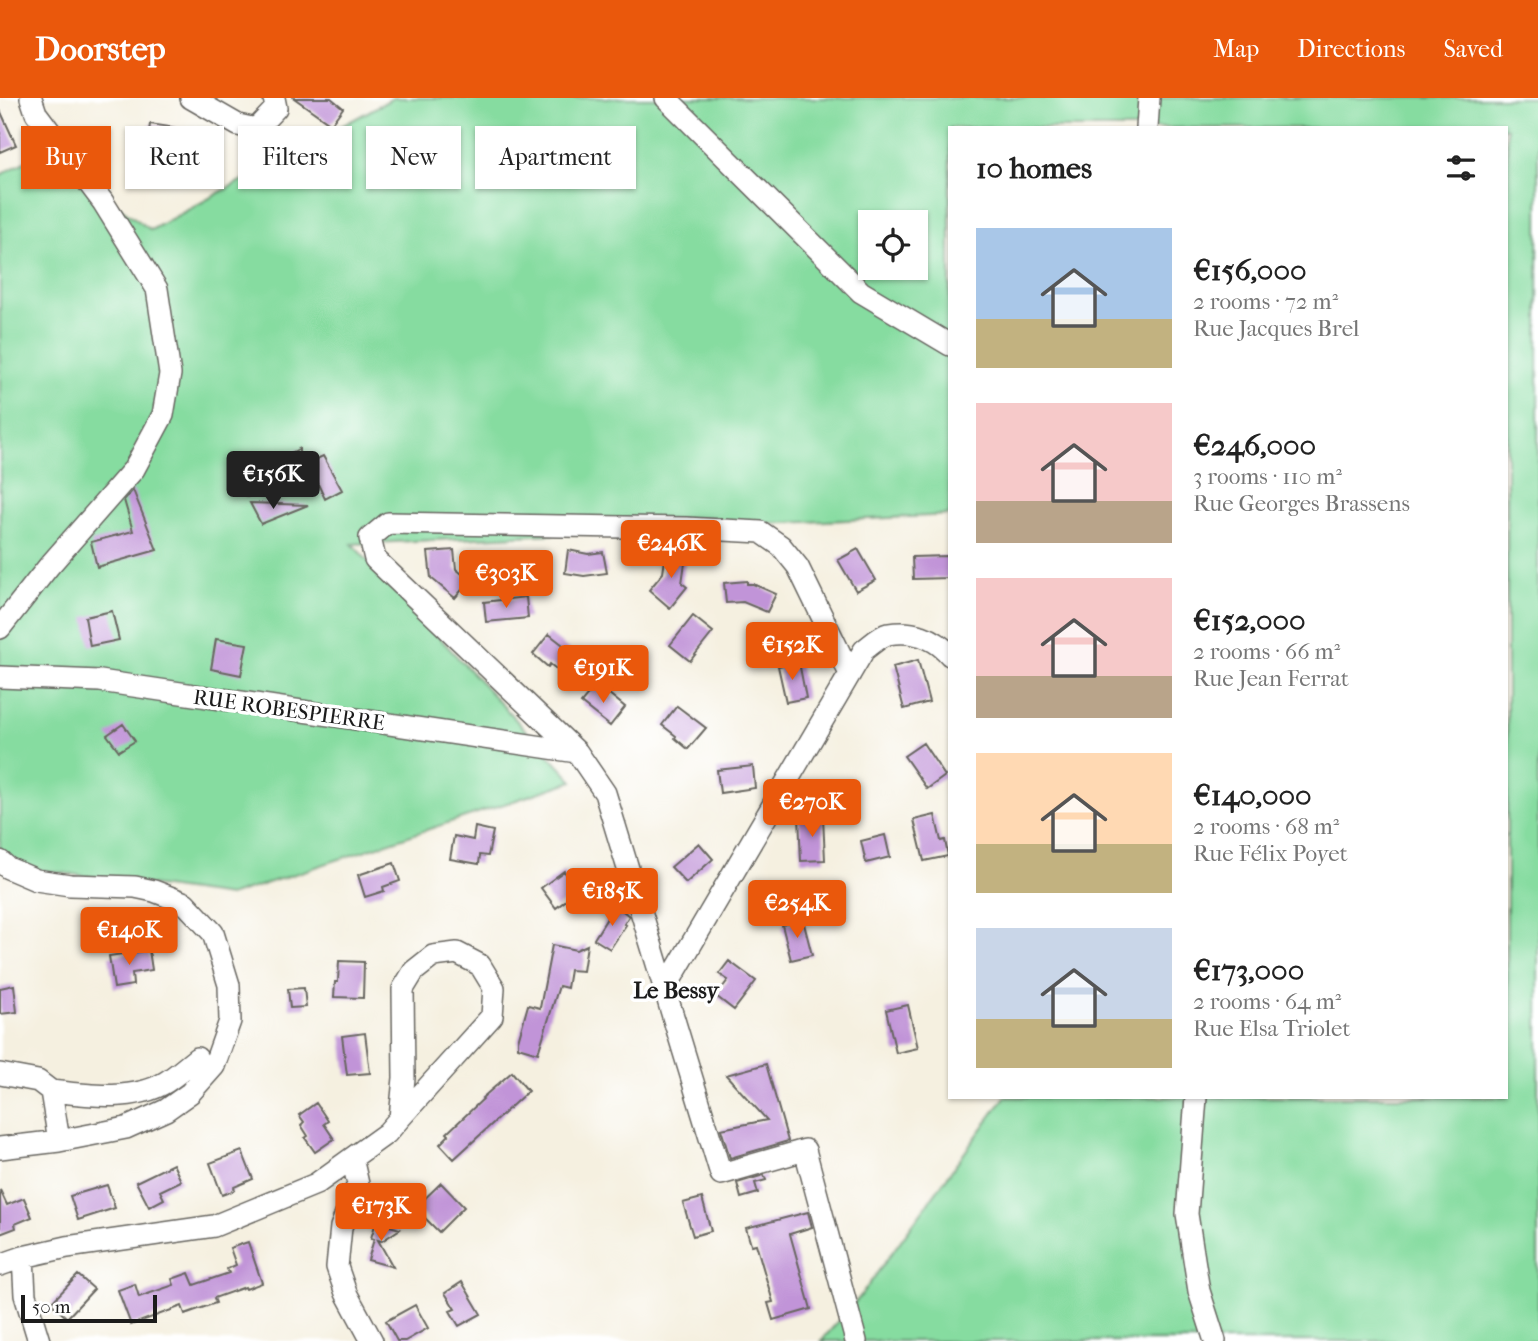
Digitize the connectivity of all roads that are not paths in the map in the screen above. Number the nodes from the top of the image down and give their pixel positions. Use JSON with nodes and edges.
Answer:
{"nodes":[{"id":1,"x":31,"y":98,"type":"edge"},
{"id":2,"x":191,"y":98,"type":"edge"},
{"id":3,"x":274,"y":98,"type":"edge"},
{"id":4,"x":666,"y":98,"type":"edge"},
{"id":5,"x":1149,"y":98,"type":"edge"},
{"id":6,"x":1147,"y":126,"type":"edge"},
{"id":7,"x":948,"y":344,"type":"edge"},
{"id":8,"x":0,"y":628,"type":"edge"},
{"id":9,"x":948,"y":652,"type":"edge"},
{"id":10,"x":850,"y":674,"type":"junction"},
{"id":11,"x":0,"y":677,"type":"edge"},
{"id":12,"x":577,"y":752,"type":"junction"},
{"id":13,"x":0,"y":861,"type":"edge"},
{"id":14,"x":665,"y":989,"type":"junction"},
{"id":15,"x":197,"y":1058,"type":"dead end"},
{"id":16,"x":0,"y":1074,"type":"edge"},
{"id":17,"x":44,"y":1086,"type":"junction"},
{"id":18,"x":1195,"y":1099,"type":"edge"},
{"id":19,"x":400,"y":1118,"type":"junction"},
{"id":20,"x":59,"y":1141,"type":"junction"},
{"id":21,"x":0,"y":1149,"type":"edge"},
{"id":22,"x":352,"y":1158,"type":"junction"},
{"id":23,"x":23,"y":1257,"type":"junction"},
{"id":24,"x":0,"y":1265,"type":"edge"},
{"id":25,"x":39,"y":1341,"type":"edge"},
{"id":26,"x":372,"y":1341,"type":"edge"},
{"id":27,"x":856,"y":1341,"type":"edge"},
{"id":28,"x":1215,"y":1341,"type":"edge"}],
"edges":[{"from":1,"to":8,"type":"street"},
{"from":2,"to":3,"type":"street"},
{"from":4,"to":7,"type":"street"},
{"from":5,"to":6,"type":"street"},
{"from":9,"to":10,"type":"street"},
{"from":10,"to":12,"type":"street"},
{"from":10,"to":14,"type":"street"},
{"from":11,"to":12,"type":"street","name":"RUE ROBESPIERRE"},
{"from":12,"to":14,"type":"street"},
{"from":13,"to":20,"type":"street"},
{"from":14,"to":27,"type":"street"},
{"from":15,"to":17,"type":"street"},
{"from":16,"to":17,"type":"street"},
{"from":17,"to":20,"type":"street"},
{"from":18,"to":28,"type":"street"},
{"from":19,"to":19,"type":"street"},
{"from":19,"to":22,"type":"street"},
{"from":20,"to":21,"type":"street"},
{"from":22,"to":23,"type":"street"},
{"from":22,"to":26,"type":"street"},
{"from":23,"to":24,"type":"street"},
{"from":23,"to":25,"type":"street"}]}
